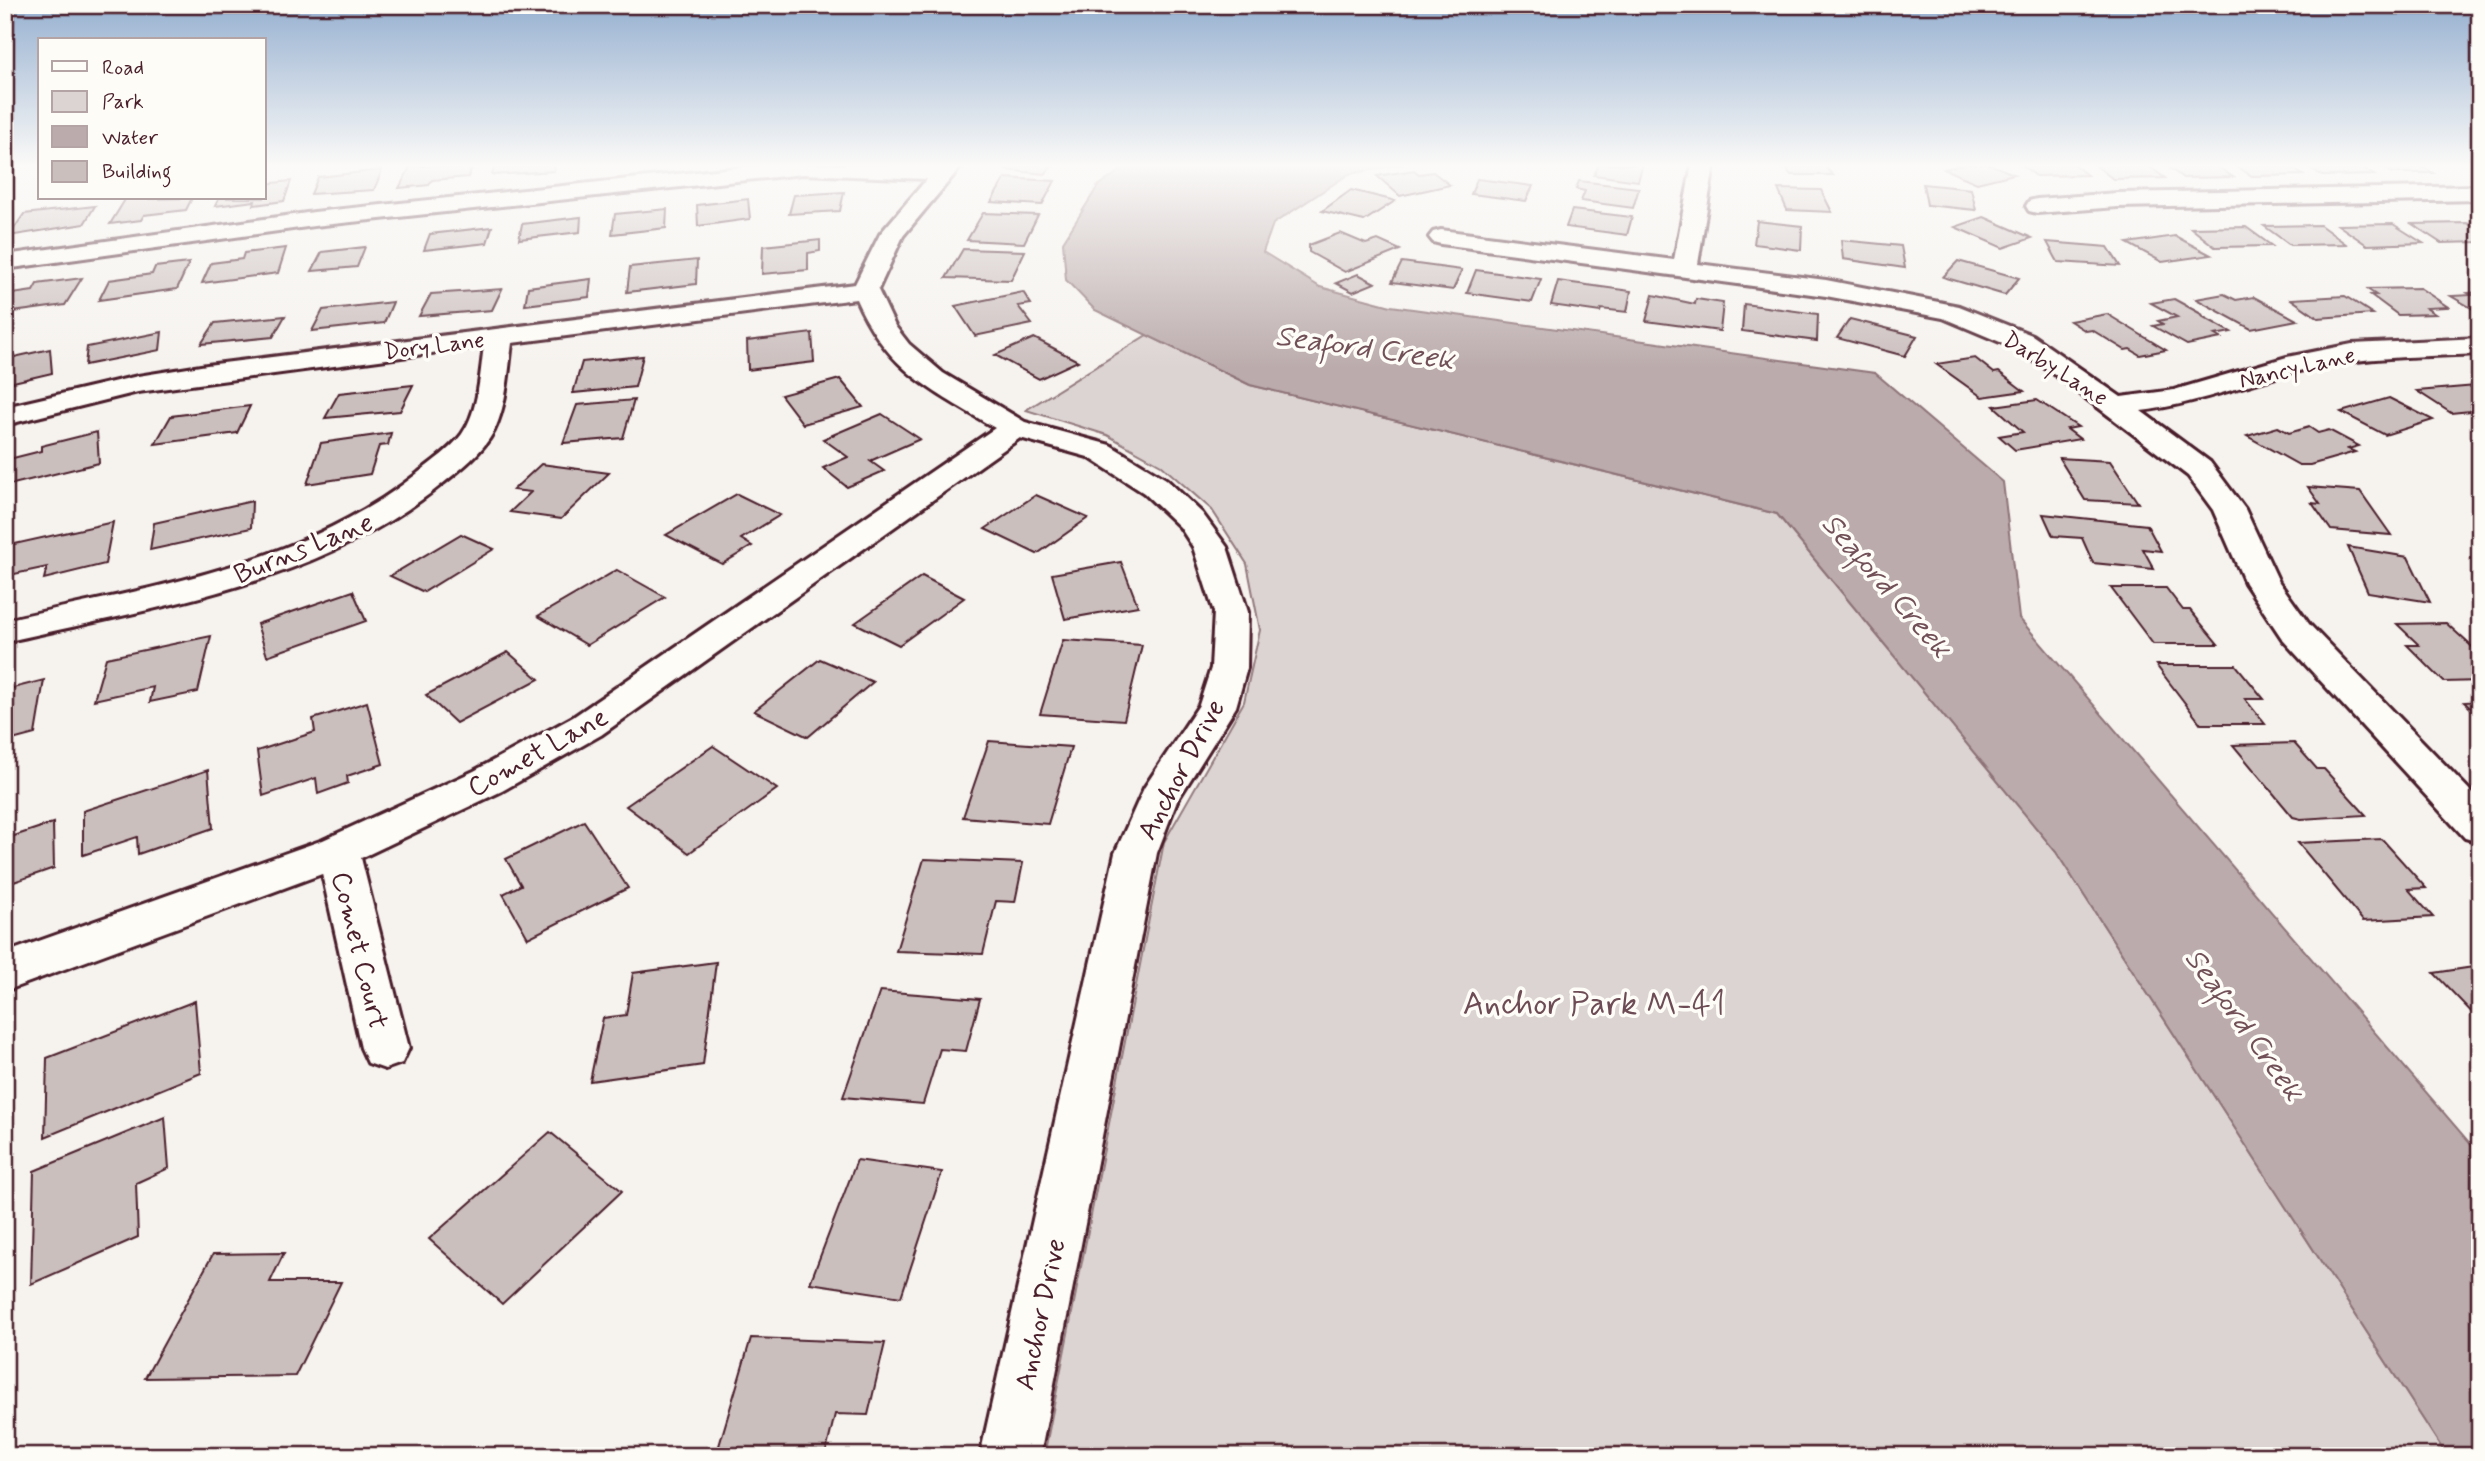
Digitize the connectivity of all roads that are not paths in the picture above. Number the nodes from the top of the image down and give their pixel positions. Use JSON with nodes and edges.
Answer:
{"nodes":[{"id":1,"x":219,"y":232,"type":"edge"},
{"id":2,"x":894,"y":232,"type":"edge"},
{"id":3,"x":1691,"y":232,"type":"edge"},
{"id":4,"x":1441,"y":237,"type":"dead end"},
{"id":5,"x":5,"y":262,"type":"edge"},
{"id":6,"x":1685,"y":269,"type":"junction"},
{"id":7,"x":865,"y":290,"type":"junction"},
{"id":8,"x":499,"y":337,"type":"junction"},
{"id":9,"x":2480,"y":345,"type":"edge"},
{"id":10,"x":2117,"y":406,"type":"junction"},
{"id":11,"x":5,"y":416,"type":"edge"},
{"id":12,"x":1015,"y":428,"type":"junction"},
{"id":13,"x":5,"y":631,"type":"edge"},
{"id":14,"x":2480,"y":827,"type":"edge"},
{"id":15,"x":338,"y":851,"type":"junction"},
{"id":16,"x":5,"y":972,"type":"edge"},
{"id":17,"x":385,"y":1048,"type":"dead end"},
{"id":18,"x":1010,"y":1456,"type":"edge"}],
"edges":[{"from":1,"to":5,"type":"street"},
{"from":2,"to":7,"type":"street"},
{"from":3,"to":6,"type":"street"},
{"from":4,"to":6,"type":"street","name":"Darby Lane"},
{"from":6,"to":10,"type":"street","name":"Darby Lane"},
{"from":7,"to":8,"type":"street","name":"Dory Lane"},
{"from":7,"to":12,"type":"street","name":"Anchor Drive"},
{"from":8,"to":11,"type":"street","name":"Dory Lane"},
{"from":8,"to":13,"type":"street","name":"Burns Lane"},
{"from":9,"to":10,"type":"street","name":"Nancy Lane"},
{"from":10,"to":14,"type":"street","name":"Darby Lane"},
{"from":12,"to":15,"type":"street","name":"Comet Lane"},
{"from":12,"to":18,"type":"street","name":"Anchor Drive"},
{"from":15,"to":16,"type":"street","name":"Comet Lane"},
{"from":15,"to":17,"type":"street","name":"Comet Court"}]}
